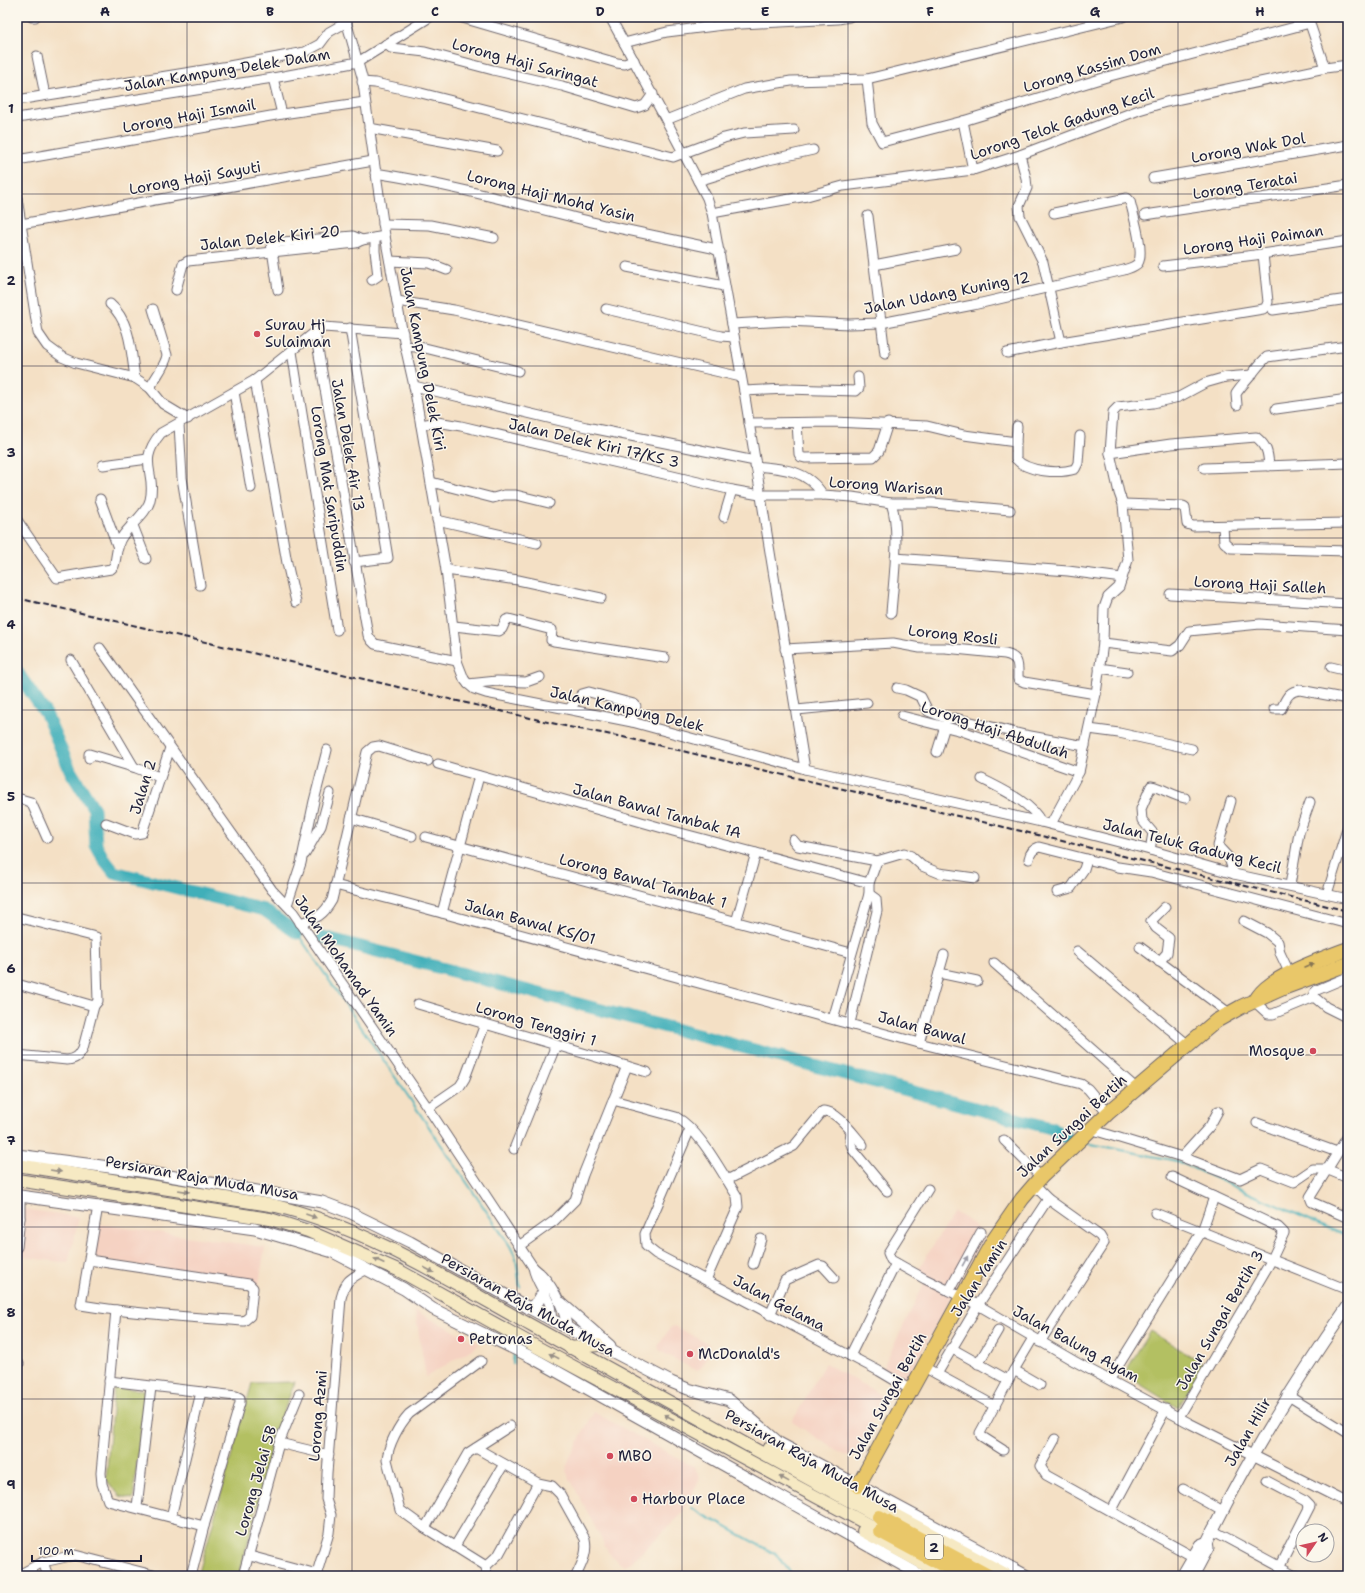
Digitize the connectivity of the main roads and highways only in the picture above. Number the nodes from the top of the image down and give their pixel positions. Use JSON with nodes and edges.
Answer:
{"nodes":[{"id":1,"x":1348,"y":949,"type":"edge"},
{"id":2,"x":1348,"y":964,"type":"edge"},
{"id":3,"x":1255,"y":1002,"type":"junction"},
{"id":4,"x":17,"y":1165,"type":"edge"},
{"id":5,"x":17,"y":1180,"type":"edge"},
{"id":6,"x":598,"y":1345,"type":"road end"},
{"id":7,"x":570,"y":1348,"type":"junction"},
{"id":8,"x":704,"y":1422,"type":"junction"},
{"id":9,"x":858,"y":1486,"type":"road end"},
{"id":10,"x":803,"y":1490,"type":"junction"},
{"id":11,"x":879,"y":1524,"type":"junction"},
{"id":12,"x":972,"y":1547,"type":"road end"},
{"id":13,"x":946,"y":1576,"type":"edge"},
{"id":14,"x":964,"y":1576,"type":"edge"},
{"id":15,"x":988,"y":1576,"type":"edge"},
{"id":16,"x":1009,"y":1576,"type":"edge"}],
"edges":[{"from":3,"to":1,"type":"main road","one_way":true},
{"from":2,"to":3,"type":"main road","name":"Jalan Sungai Bertih"},
{"from":3,"to":9,"type":"main road","name":"Jalan Sungai Bertih"},
{"from":4,"to":7,"type":"main road","name":"Persiaran Raja Muda Musa","number":"2","one_way":true},
{"from":10,"to":5,"type":"main road","name":"Persiaran Raja Muda Musa","number":"2","one_way":true},
{"from":6,"to":7,"type":"main road"},
{"from":7,"to":8,"type":"main road","name":"Persiaran Raja Muda Musa","number":"2"},
{"from":8,"to":11,"type":"main road","name":"Persiaran Raja Muda Musa","number":"2"},
{"from":8,"to":16,"type":"main road"},
{"from":10,"to":11,"type":"main road","name":"Persiaran Raja Muda Musa","number":"2"},
{"from":10,"to":13,"type":"main road"},
{"from":11,"to":14,"type":"main road","name":"Persiaran Raja Muda Musa","number":"2"},
{"from":11,"to":15,"type":"main road","name":"Persiaran Raja Muda Musa","number":"2"},
{"from":12,"to":16,"type":"main road"}]}
